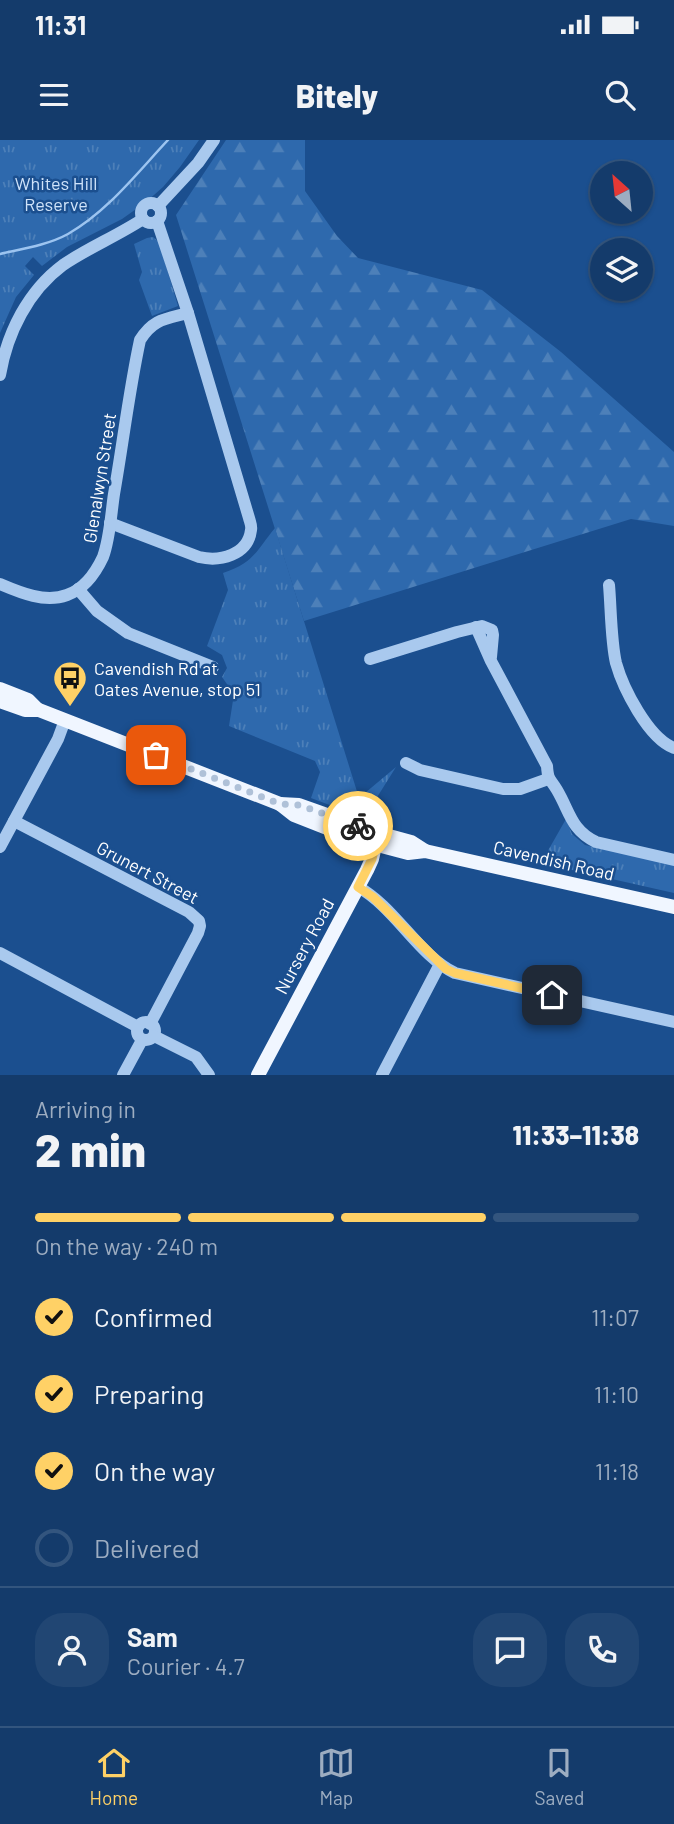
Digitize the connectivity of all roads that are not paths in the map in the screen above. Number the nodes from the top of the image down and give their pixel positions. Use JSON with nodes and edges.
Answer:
{"nodes":[{"id":1,"x":214,"y":140,"type":"edge"},
{"id":2,"x":159,"y":206,"type":"junction"},
{"id":3,"x":143,"y":219,"type":"junction"},
{"id":4,"x":157,"y":221,"type":"junction"},
{"id":5,"x":188,"y":313,"type":"junction"},
{"id":6,"x":0,"y":375,"type":"edge"},
{"id":7,"x":110,"y":523,"type":"junction"},
{"id":8,"x":0,"y":584,"type":"edge"},
{"id":9,"x":609,"y":585,"type":"dead end"},
{"id":10,"x":78,"y":589,"type":"junction"},
{"id":11,"x":370,"y":659,"type":"dead end"},
{"id":12,"x":213,"y":667,"type":"dead end"},
{"id":13,"x":0,"y":689,"type":"edge"},
{"id":14,"x":0,"y":701,"type":"edge"},
{"id":15,"x":39,"y":710,"type":"junction"},
{"id":16,"x":65,"y":720,"type":"junction"},
{"id":17,"x":674,"y":748,"type":"edge"},
{"id":18,"x":406,"y":763,"type":"dead end"},
{"id":19,"x":548,"y":779,"type":"junction"},
{"id":20,"x":14,"y":821,"type":"junction"},
{"id":21,"x":377,"y":839,"type":"junction"},
{"id":22,"x":0,"y":847,"type":"edge"},
{"id":23,"x":674,"y":860,"type":"edge"},
{"id":24,"x":358,"y":887,"type":"junction"},
{"id":25,"x":674,"y":907,"type":"edge"},
{"id":26,"x":0,"y":953,"type":"edge"},
{"id":27,"x":440,"y":964,"type":"junction"},
{"id":28,"x":674,"y":1022,"type":"edge"},
{"id":29,"x":146,"y":1032,"type":"junction"},
{"id":30,"x":123,"y":1075,"type":"edge"},
{"id":31,"x":209,"y":1075,"type":"edge"},
{"id":32,"x":258,"y":1075,"type":"edge"},
{"id":33,"x":382,"y":1075,"type":"edge"}],
"edges":[{"from":1,"to":2,"type":"street"},
{"from":2,"to":3,"type":"street"},
{"from":2,"to":4,"type":"street"},
{"from":3,"to":4,"type":"street"},
{"from":3,"to":6,"type":"street"},
{"from":4,"to":5,"type":"street"},
{"from":5,"to":7,"type":"street","name":"Glenalwyn Street"},
{"from":5,"to":7,"type":"street"},
{"from":7,"to":10,"type":"street","name":"Glenalwyn Street"},
{"from":8,"to":10,"type":"street"},
{"from":9,"to":17,"type":"street"},
{"from":10,"to":12,"type":"street"},
{"from":11,"to":19,"type":"street"},
{"from":13,"to":15,"type":"main road","name":"Cavendish Road"},
{"from":14,"to":15,"type":"main road","name":"Cavendish Road"},
{"from":15,"to":16,"type":"main road","name":"Cavendish Road"},
{"from":16,"to":20,"type":"street"},
{"from":16,"to":21,"type":"main road","name":"Cavendish Road"},
{"from":18,"to":19,"type":"street"},
{"from":19,"to":23,"type":"street"},
{"from":20,"to":22,"type":"street"},
{"from":20,"to":29,"type":"street","name":"Grunert Street"},
{"from":21,"to":24,"type":"main road","name":"Nursery Road"},
{"from":21,"to":25,"type":"main road","name":"Cavendish Road"},
{"from":24,"to":27,"type":"street"},
{"from":24,"to":32,"type":"main road","name":"Nursery Road"},
{"from":26,"to":29,"type":"street"},
{"from":27,"to":28,"type":"street"},
{"from":27,"to":33,"type":"street"},
{"from":29,"to":30,"type":"street","name":"Grunert Street"},
{"from":29,"to":31,"type":"street"}]}
